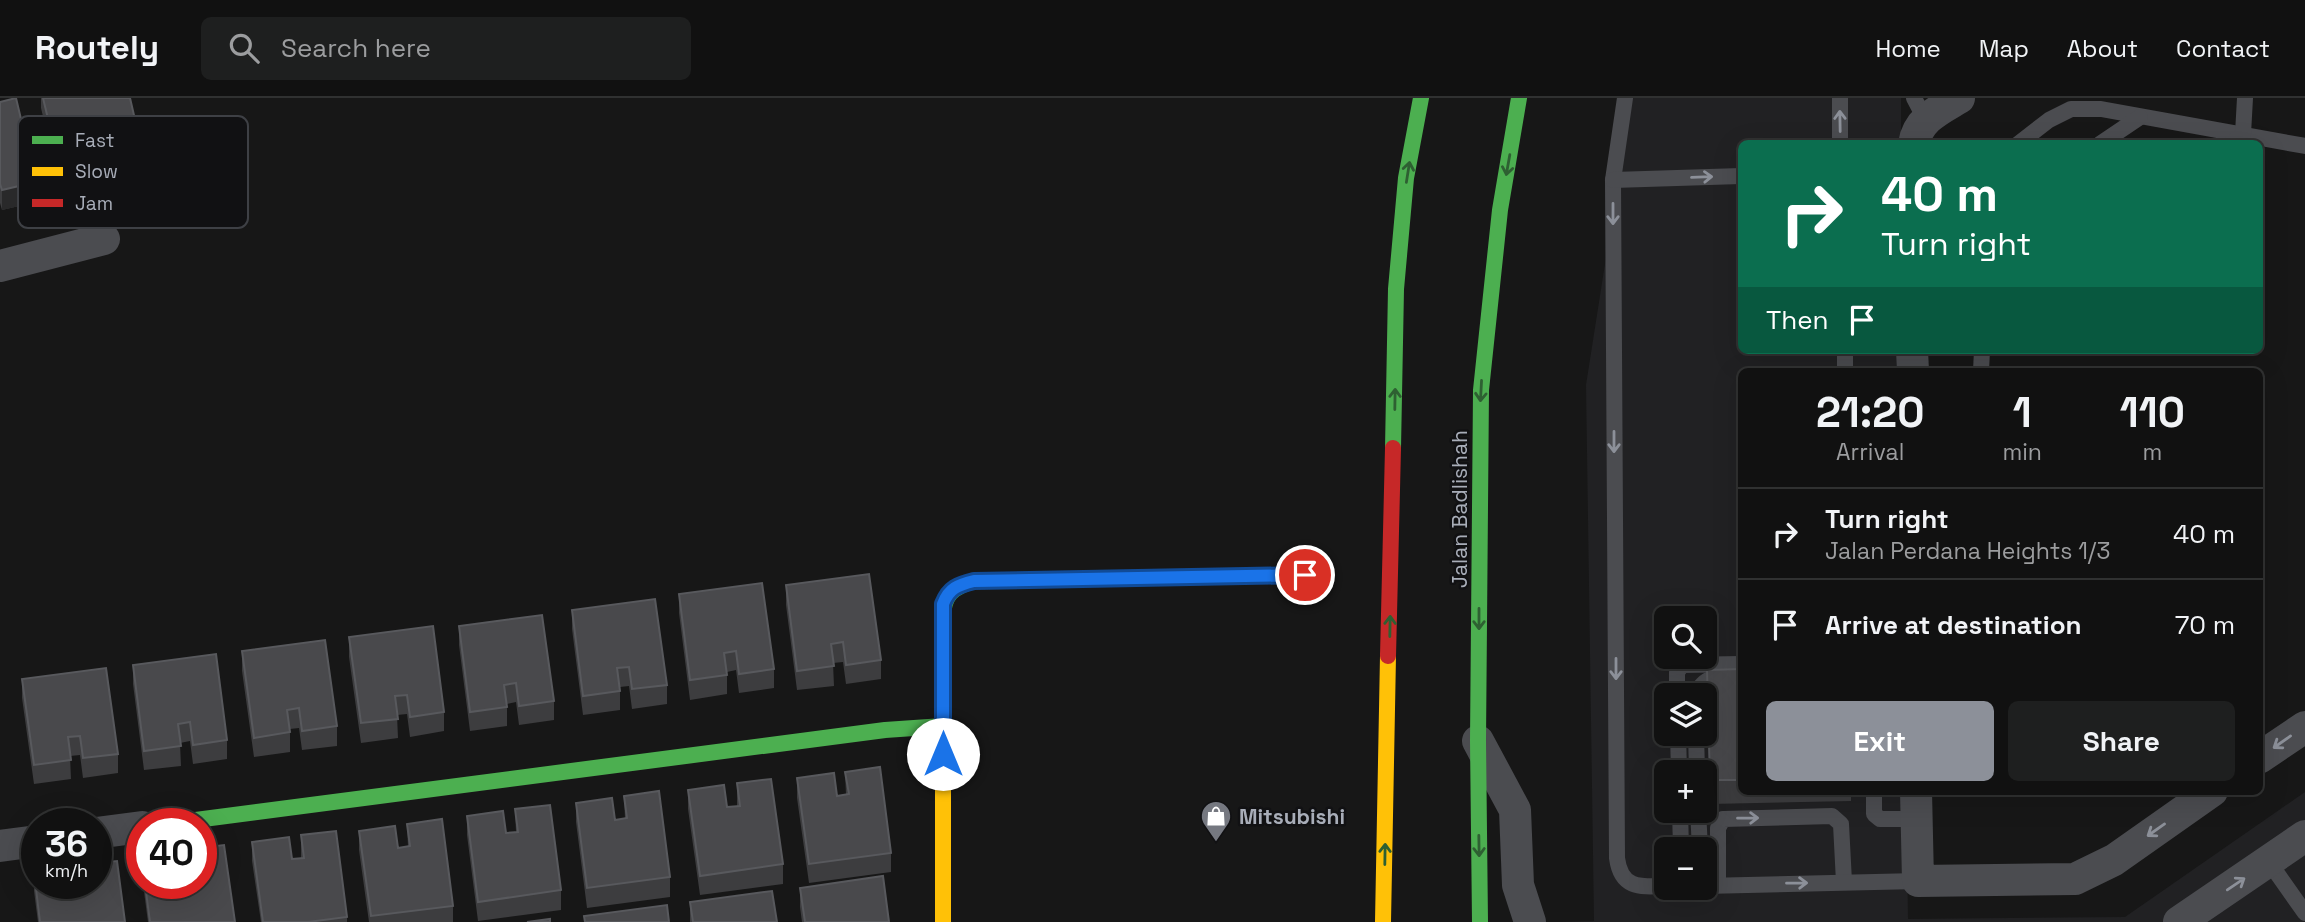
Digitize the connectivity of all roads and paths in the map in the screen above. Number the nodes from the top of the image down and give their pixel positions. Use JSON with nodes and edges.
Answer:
{"nodes":[{"id":1,"x":1421,"y":98,"type":"edge"},
{"id":2,"x":1519,"y":98,"type":"edge"},
{"id":3,"x":1625,"y":98,"type":"edge"},
{"id":4,"x":1840,"y":98,"type":"edge"},
{"id":5,"x":1959,"y":98,"type":"edge"},
{"id":6,"x":2245,"y":98,"type":"edge"},
{"id":7,"x":2140,"y":117,"type":"junction"},
{"id":8,"x":1918,"y":120,"type":"edge"},
{"id":9,"x":2237,"y":139,"type":"edge"},
{"id":10,"x":1840,"y":140,"type":"edge"},
{"id":11,"x":2023,"y":140,"type":"edge"},
{"id":12,"x":2106,"y":140,"type":"edge"},
{"id":13,"x":2263,"y":142,"type":"edge"},
{"id":14,"x":2305,"y":146,"type":"edge"},
{"id":15,"x":1738,"y":176,"type":"edge"},
{"id":16,"x":1613,"y":180,"type":"junction"},
{"id":17,"x":104,"y":239,"type":"dead end"},
{"id":18,"x":0,"y":266,"type":"edge"},
{"id":19,"x":1305,"y":575,"type":"dead end"},
{"id":20,"x":1738,"y":664,"type":"edge"},
{"id":21,"x":1738,"y":676,"type":"edge"},
{"id":22,"x":1677,"y":683,"type":"edge"},
{"id":23,"x":1702,"y":683,"type":"edge"},
{"id":24,"x":943,"y":726,"type":"junction"},
{"id":25,"x":2305,"y":727,"type":"edge"},
{"id":26,"x":1478,"y":741,"type":"junction"},
{"id":27,"x":2263,"y":755,"type":"edge"},
{"id":28,"x":1874,"y":795,"type":"edge"},
{"id":29,"x":2206,"y":795,"type":"edge"},
{"id":30,"x":1916,"y":805,"type":"edge"},
{"id":31,"x":217,"y":817,"type":"edge"},
{"id":32,"x":2305,"y":836,"type":"edge"},
{"id":33,"x":1717,"y":839,"type":"edge"},
{"id":34,"x":21,"y":843,"type":"edge"},
{"id":35,"x":0,"y":846,"type":"edge"},
{"id":36,"x":2269,"y":862,"type":"junction"},
{"id":37,"x":1918,"y":881,"type":"junction"},
{"id":38,"x":1844,"y":882,"type":"junction"},
{"id":39,"x":1654,"y":886,"type":"edge"},
{"id":40,"x":1717,"y":886,"type":"edge"},
{"id":41,"x":2305,"y":913,"type":"edge"},
{"id":42,"x":943,"y":922,"type":"edge"},
{"id":43,"x":1383,"y":922,"type":"edge"},
{"id":44,"x":1480,"y":922,"type":"edge"},
{"id":45,"x":1530,"y":922,"type":"edge"},
{"id":46,"x":2179,"y":922,"type":"edge"}],
"edges":[{"from":43,"to":1,"type":"main road","one_way":true},
{"from":2,"to":26,"type":"main road","name":"Jalan Badlishah","one_way":true},
{"from":3,"to":16,"type":"lane"},
{"from":10,"to":4,"type":"lane","one_way":true},
{"from":5,"to":8,"type":"street"},
{"from":6,"to":9,"type":"lane"},
{"from":7,"to":9,"type":"lane"},
{"from":7,"to":11,"type":"lane"},
{"from":7,"to":12,"type":"lane"},
{"from":13,"to":14,"type":"lane"},
{"from":16,"to":15,"type":"lane","one_way":true},
{"from":16,"to":39,"type":"lane","one_way":true},
{"from":17,"to":18,"type":"street"},
{"from":19,"to":24,"type":"main road"},
{"from":20,"to":22,"type":"lane"},
{"from":21,"to":23,"type":"lane"},
{"from":24,"to":31,"type":"main road"},
{"from":24,"to":42,"type":"main road"},
{"from":25,"to":27,"type":"street","one_way":true},
{"from":26,"to":44,"type":"main road","name":"Jalan Badlishah","one_way":true},
{"from":26,"to":45,"type":"street"},
{"from":28,"to":30,"type":"lane"},
{"from":29,"to":37,"type":"street","one_way":true},
{"from":30,"to":37,"type":"street"},
{"from":32,"to":36,"type":"street"},
{"from":33,"to":38,"type":"lane","one_way":true},
{"from":34,"to":35,"type":"street"},
{"from":36,"to":41,"type":"lane"},
{"from":46,"to":36,"type":"street","one_way":true},
{"from":37,"to":38,"type":"lane"},
{"from":40,"to":38,"type":"lane","one_way":true}]}
